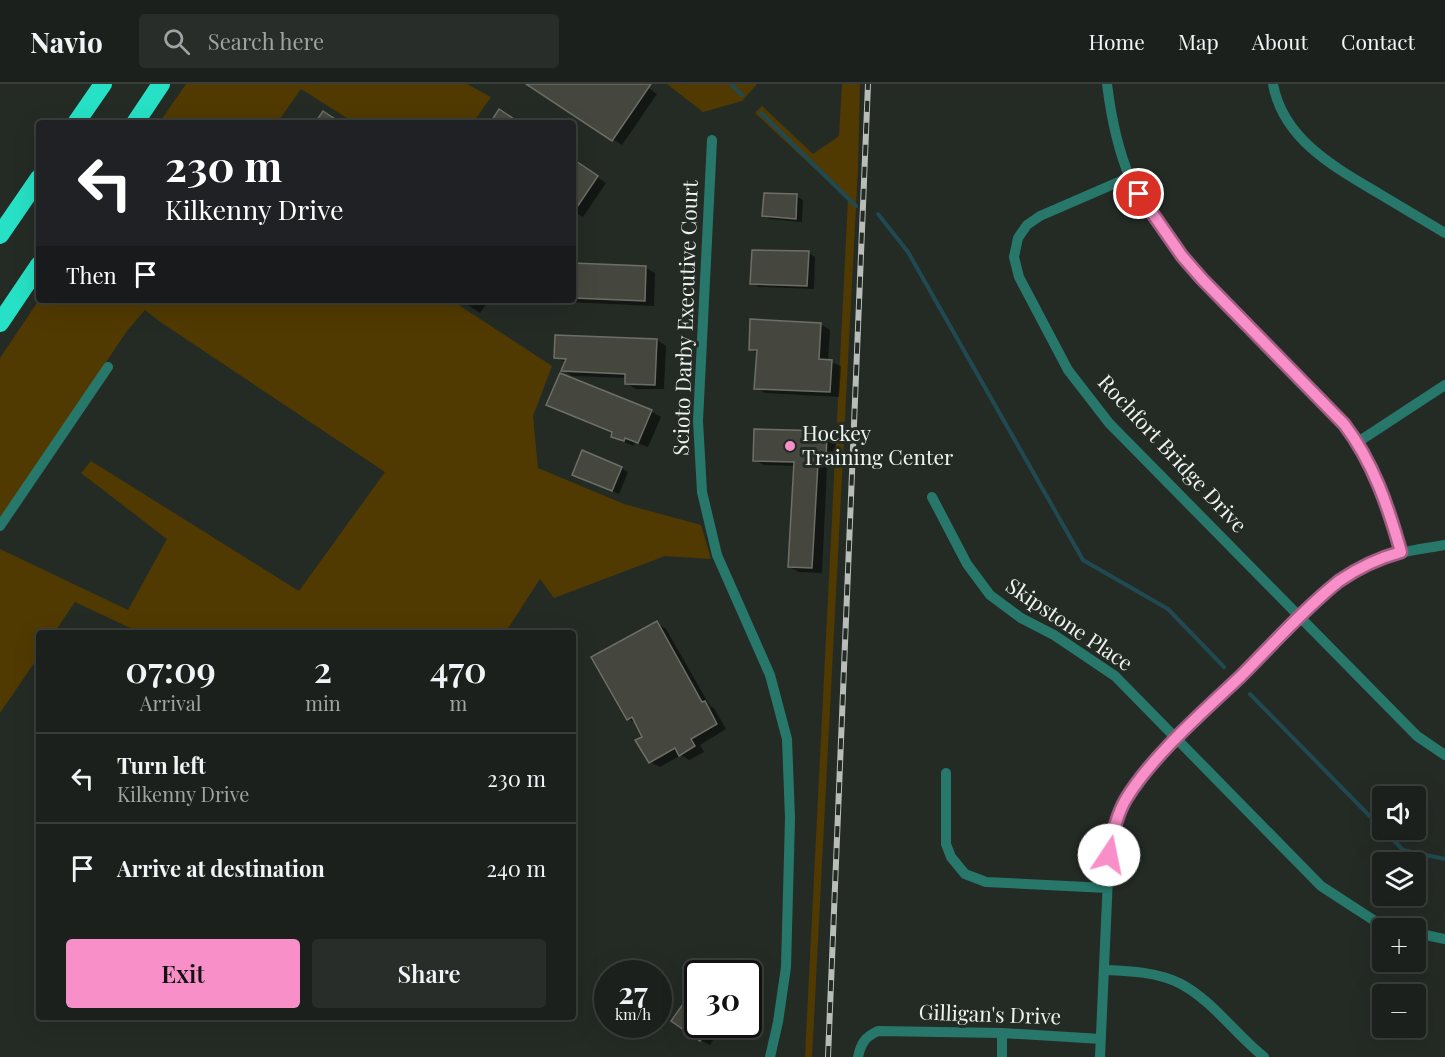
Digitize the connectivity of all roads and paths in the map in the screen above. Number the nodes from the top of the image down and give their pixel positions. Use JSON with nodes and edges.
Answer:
{"nodes":[{"id":1,"x":103,"y":84,"type":"edge"},
{"id":2,"x":161,"y":84,"type":"edge"},
{"id":3,"x":1107,"y":84,"type":"edge"},
{"id":4,"x":1273,"y":84,"type":"edge"},
{"id":5,"x":78,"y":120,"type":"edge"},
{"id":6,"x":137,"y":120,"type":"edge"},
{"id":7,"x":712,"y":140,"type":"dead end"},
{"id":8,"x":1130,"y":177,"type":"junction"},
{"id":9,"x":36,"y":182,"type":"edge"},
{"id":10,"x":1445,"y":233,"type":"edge"},
{"id":11,"x":0,"y":235,"type":"edge"},
{"id":12,"x":36,"y":269,"type":"edge"},
{"id":13,"x":0,"y":323,"type":"edge"},
{"id":14,"x":108,"y":367,"type":"dead end"},
{"id":15,"x":1445,"y":385,"type":"edge"},
{"id":16,"x":1358,"y":442,"type":"junction"},
{"id":17,"x":932,"y":497,"type":"dead end"},
{"id":18,"x":0,"y":526,"type":"edge"},
{"id":19,"x":1445,"y":545,"type":"edge"},
{"id":20,"x":1401,"y":552,"type":"junction"},
{"id":21,"x":1300,"y":617,"type":"junction"},
{"id":22,"x":1176,"y":739,"type":"junction"},
{"id":23,"x":1445,"y":755,"type":"edge"},
{"id":24,"x":946,"y":773,"type":"dead end"},
{"id":25,"x":1107,"y":888,"type":"junction"},
{"id":26,"x":1372,"y":919,"type":"edge"},
{"id":27,"x":1426,"y":935,"type":"edge"},
{"id":28,"x":1445,"y":939,"type":"edge"},
{"id":29,"x":1104,"y":970,"type":"junction"},
{"id":30,"x":1002,"y":1033,"type":"junction"},
{"id":31,"x":1101,"y":1039,"type":"junction"},
{"id":32,"x":770,"y":1057,"type":"edge"},
{"id":33,"x":858,"y":1057,"type":"edge"},
{"id":34,"x":1002,"y":1057,"type":"edge"},
{"id":35,"x":1100,"y":1057,"type":"edge"},
{"id":36,"x":1264,"y":1057,"type":"edge"}],
"edges":[{"from":1,"to":5,"type":"highway"},
{"from":2,"to":6,"type":"highway"},
{"from":3,"to":8,"type":"street"},
{"from":4,"to":10,"type":"street"},
{"from":7,"to":32,"type":"street","name":"Scioto Darby Executive Court"},
{"from":8,"to":16,"type":"street"},
{"from":8,"to":21,"type":"street","name":"Rochfort Bridge Drive"},
{"from":9,"to":11,"type":"highway"},
{"from":12,"to":13,"type":"highway"},
{"from":14,"to":18,"type":"street"},
{"from":15,"to":16,"type":"street"},
{"from":16,"to":20,"type":"street"},
{"from":17,"to":22,"type":"street","name":"Skipstone Place"},
{"from":19,"to":20,"type":"street"},
{"from":20,"to":21,"type":"street"},
{"from":21,"to":22,"type":"street"},
{"from":21,"to":23,"type":"street","name":"Rochfort Bridge Drive"},
{"from":22,"to":25,"type":"street"},
{"from":22,"to":26,"type":"street","name":"Skipstone Place"},
{"from":24,"to":25,"type":"street"},
{"from":25,"to":29,"type":"street"},
{"from":27,"to":28,"type":"street"},
{"from":29,"to":31,"type":"street"},
{"from":29,"to":36,"type":"street"},
{"from":30,"to":31,"type":"street","name":"Gilligan's Drive"},
{"from":30,"to":33,"type":"street","name":"Gilligan's Drive"},
{"from":30,"to":34,"type":"street"},
{"from":31,"to":35,"type":"street"}]}
